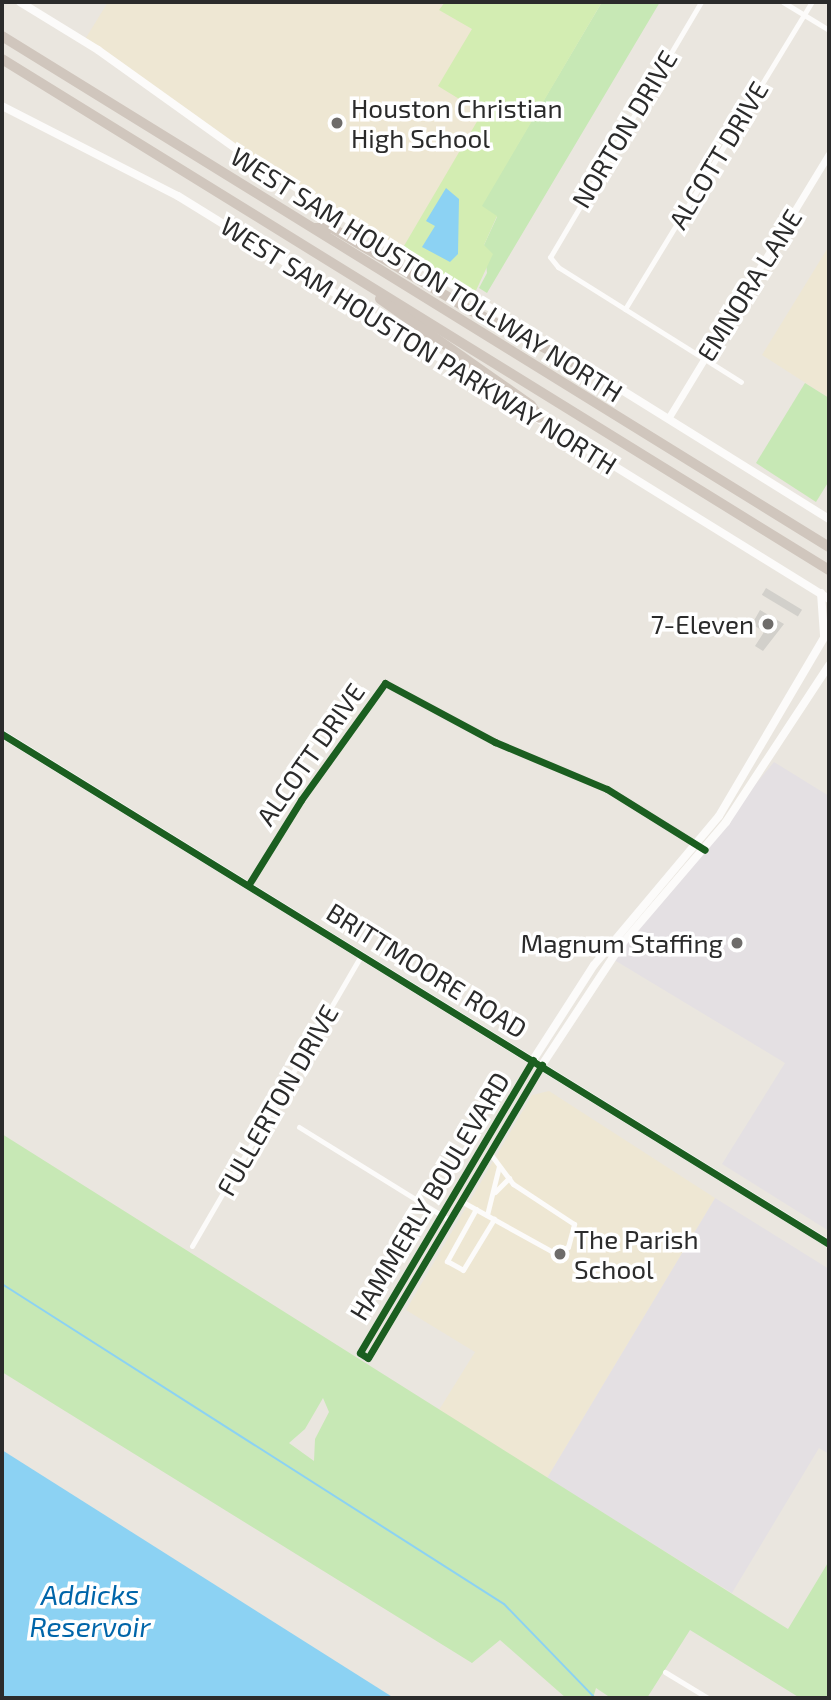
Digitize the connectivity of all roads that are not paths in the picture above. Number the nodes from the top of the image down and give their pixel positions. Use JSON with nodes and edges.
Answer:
{"nodes":[{"id":1,"x":20,"y":2,"type":"edge"},
{"id":2,"x":701,"y":2,"type":"edge"},
{"id":3,"x":783,"y":2,"type":"edge"},
{"id":4,"x":812,"y":2,"type":"edge"},
{"id":5,"x":804,"y":15,"type":"junction"},
{"id":6,"x":829,"y":30,"type":"edge"},
{"id":7,"x":2,"y":36,"type":"edge"},
{"id":8,"x":2,"y":59,"type":"edge"},
{"id":9,"x":2,"y":106,"type":"edge"},
{"id":10,"x":829,"y":154,"type":"edge"},
{"id":11,"x":313,"y":228,"type":"junction"},
{"id":12,"x":332,"y":263,"type":"junction"},
{"id":13,"x":625,"y":309,"type":"junction"},
{"id":14,"x":704,"y":359,"type":"junction"},
{"id":15,"x":592,"y":372,"type":"junction"},
{"id":16,"x":741,"y":382,"type":"dead end"},
{"id":17,"x":669,"y":417,"type":"junction"},
{"id":18,"x":539,"y":418,"type":"junction"},
{"id":19,"x":829,"y":519,"type":"edge"},
{"id":20,"x":829,"y":547,"type":"edge"},
{"id":21,"x":829,"y":570,"type":"edge"},
{"id":22,"x":825,"y":592,"type":"edge"},
{"id":23,"x":829,"y":599,"type":"edge"},
{"id":24,"x":829,"y":629,"type":"edge"},
{"id":25,"x":823,"y":640,"type":"junction"},
{"id":26,"x":829,"y":665,"type":"edge"},
{"id":27,"x":2,"y":734,"type":"edge"},
{"id":28,"x":696,"y":844,"type":"junction"},
{"id":29,"x":705,"y":850,"type":"junction"},
{"id":30,"x":249,"y":884,"type":"junction"},
{"id":31,"x":362,"y":954,"type":"junction"},
{"id":32,"x":533,"y":1060,"type":"junction"},
{"id":33,"x":542,"y":1065,"type":"junction"},
{"id":34,"x":299,"y":1127,"type":"dead end"},
{"id":35,"x":489,"y":1153,"type":"junction"},
{"id":36,"x":475,"y":1158,"type":"junction"},
{"id":37,"x":483,"y":1164,"type":"junction"},
{"id":38,"x":499,"y":1166,"type":"junction"},
{"id":39,"x":509,"y":1178,"type":"junction"},
{"id":40,"x":495,"y":1192,"type":"junction"},
{"id":41,"x":461,"y":1201,"type":"junction"},
{"id":42,"x":476,"y":1209,"type":"junction"},
{"id":43,"x":441,"y":1215,"type":"junction"},
{"id":44,"x":487,"y":1215,"type":"junction"},
{"id":45,"x":494,"y":1219,"type":"junction"},
{"id":46,"x":449,"y":1220,"type":"junction"},
{"id":47,"x":829,"y":1244,"type":"edge"},
{"id":48,"x":192,"y":1245,"type":"dead end"},
{"id":49,"x":399,"y":1287,"type":"junction"},
{"id":50,"x":407,"y":1292,"type":"junction"},
{"id":51,"x":665,"y":1672,"type":"dead end"},
{"id":52,"x":708,"y":1698,"type":"edge"}],
"edges":[{"from":1,"to":15,"type":"main road"},
{"from":2,"to":13,"type":"street","name":"NORTON DRIVE"},
{"from":3,"to":5,"type":"street"},
{"from":4,"to":5,"type":"street","name":"ALCOTT DRIVE"},
{"from":5,"to":6,"type":"street"},
{"from":5,"to":13,"type":"street","name":"ALCOTT DRIVE"},
{"from":7,"to":11,"type":"highway","name":"WEST SAM HOUSTON TOLLWAY NORTH"},
{"from":8,"to":12,"type":"highway","name":"WEST SAM HOUSTON TOLLWAY NORTH"},
{"from":9,"to":18,"type":"main road","name":"WEST SAM HOUSTON PARKWAY NORTH"},
{"from":10,"to":14,"type":"street","name":"EMNORA LANE"},
{"from":11,"to":15,"type":"highway"},
{"from":11,"to":20,"type":"highway","name":"WEST SAM HOUSTON TOLLWAY NORTH"},
{"from":12,"to":18,"type":"highway"},
{"from":12,"to":21,"type":"highway","name":"WEST SAM HOUSTON TOLLWAY NORTH"},
{"from":13,"to":14,"type":"street"},
{"from":14,"to":16,"type":"street"},
{"from":14,"to":17,"type":"street","name":"EMNORA LANE"},
{"from":15,"to":17,"type":"main road"},
{"from":17,"to":19,"type":"main road"},
{"from":18,"to":22,"type":"main road","name":"WEST SAM HOUSTON PARKWAY NORTH"},
{"from":22,"to":23,"type":"main road","name":"WEST SAM HOUSTON PARKWAY NORTH"},
{"from":22,"to":25,"type":"main road"},
{"from":24,"to":25,"type":"main road","name":"HAMMERLY BOULEVARD"},
{"from":25,"to":28,"type":"main road","name":"HAMMERLY BOULEVARD"},
{"from":26,"to":29,"type":"main road","name":"HAMMERLY BOULEVARD"},
{"from":27,"to":30,"type":"main road","name":"BRITTMOORE ROAD"},
{"from":28,"to":29,"type":"street"},
{"from":28,"to":30,"type":"street","name":"ALCOTT DRIVE"},
{"from":28,"to":32,"type":"main road","name":"HAMMERLY BOULEVARD"},
{"from":29,"to":33,"type":"main road","name":"HAMMERLY BOULEVARD"},
{"from":30,"to":31,"type":"main road","name":"BRITTMOORE ROAD"},
{"from":31,"to":32,"type":"main road","name":"BRITTMOORE ROAD"},
{"from":31,"to":48,"type":"street","name":"FULLERTON DRIVE"},
{"from":32,"to":33,"type":"main road","name":"BRITTMOORE ROAD"},
{"from":32,"to":36,"type":"street","name":"HAMMERLY BOULEVARD"},
{"from":33,"to":35,"type":"street","name":"HAMMERLY BOULEVARD"},
{"from":33,"to":47,"type":"main road","name":"BRITTMOORE ROAD"},
{"from":34,"to":43,"type":"street"},
{"from":35,"to":37,"type":"street","name":"HAMMERLY BOULEVARD"},
{"from":35,"to":38,"type":"street"},
{"from":36,"to":37,"type":"street"},
{"from":36,"to":43,"type":"street","name":"HAMMERLY BOULEVARD"},
{"from":37,"to":41,"type":"street","name":"HAMMERLY BOULEVARD"},
{"from":38,"to":39,"type":"street"},
{"from":38,"to":40,"type":"street"},
{"from":39,"to":40,"type":"street"},
{"from":39,"to":45,"type":"street"},
{"from":40,"to":44,"type":"street"},
{"from":41,"to":42,"type":"street"},
{"from":41,"to":46,"type":"street","name":"HAMMERLY BOULEVARD"},
{"from":42,"to":44,"type":"street"},
{"from":42,"to":45,"type":"street"},
{"from":43,"to":46,"type":"street"},
{"from":43,"to":49,"type":"street","name":"HAMMERLY BOULEVARD"},
{"from":44,"to":45,"type":"street"},
{"from":46,"to":50,"type":"street","name":"HAMMERLY BOULEVARD"},
{"from":49,"to":50,"type":"street"},
{"from":49,"to":50,"type":"street","name":"HAMMERLY BOULEVARD"},
{"from":51,"to":52,"type":"street"}]}
